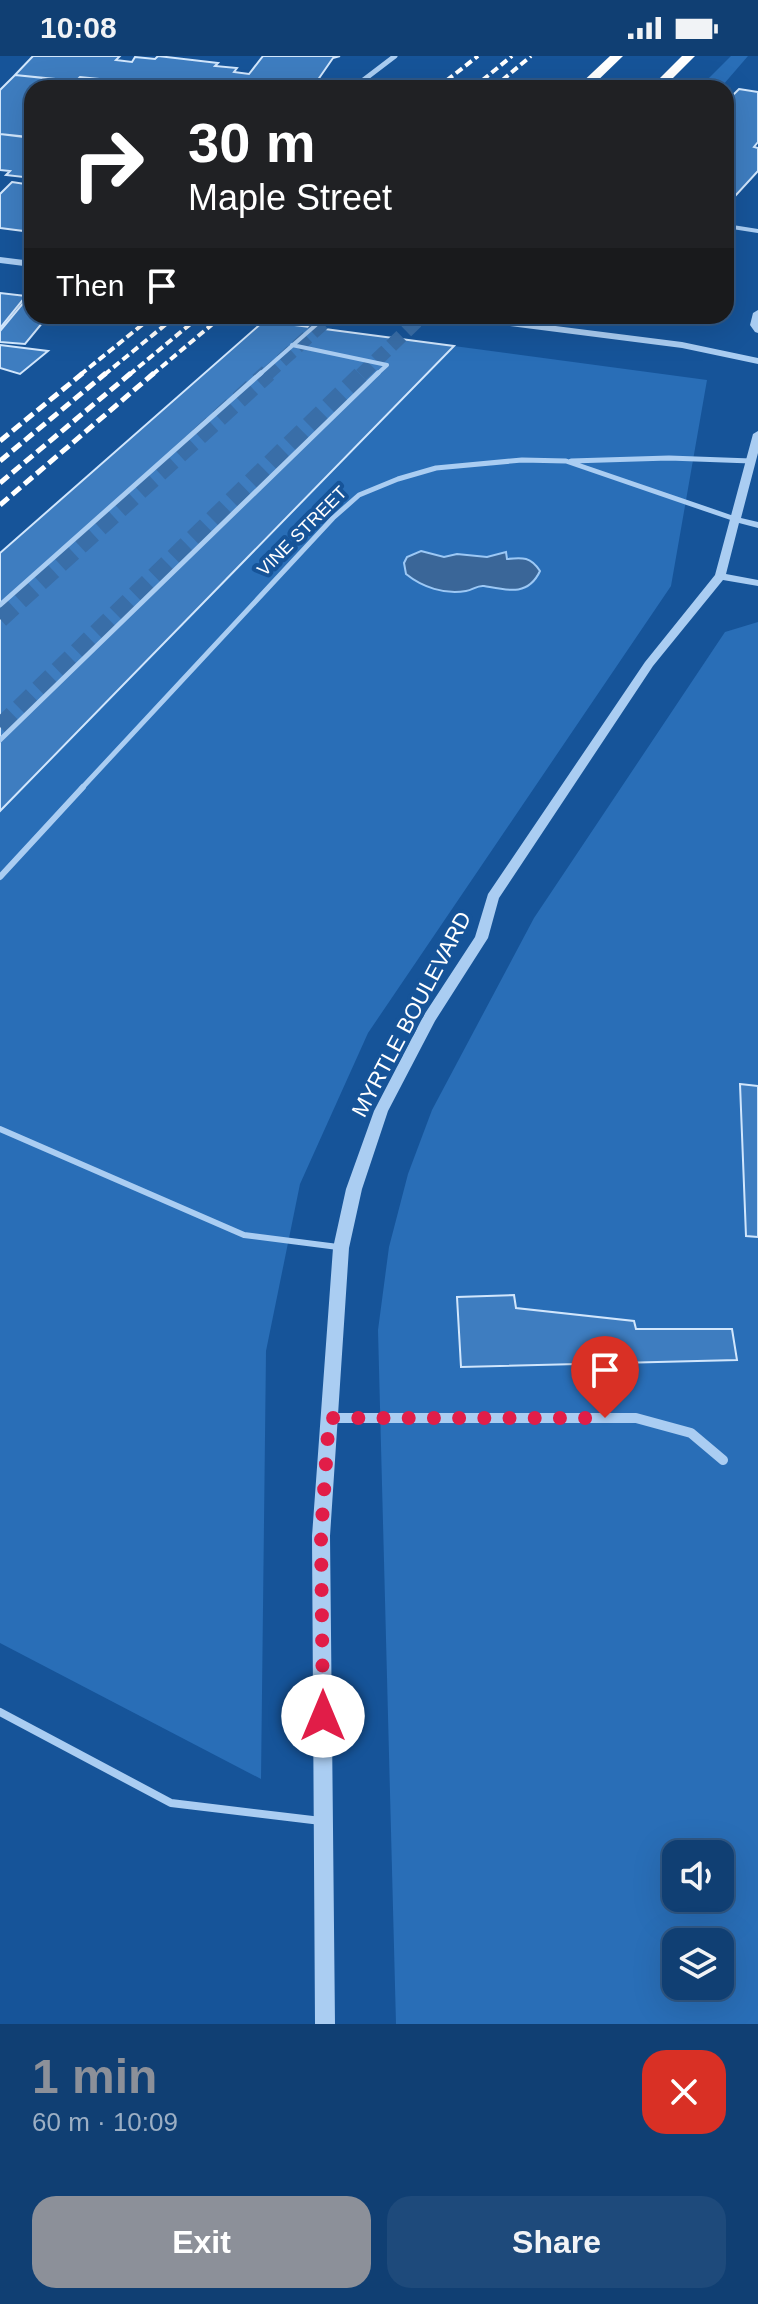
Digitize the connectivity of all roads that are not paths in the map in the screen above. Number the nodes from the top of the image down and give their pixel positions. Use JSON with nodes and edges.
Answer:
{"nodes":[{"id":1,"x":395,"y":56,"type":"edge"},
{"id":2,"x":617,"y":56,"type":"edge"},
{"id":3,"x":689,"y":56,"type":"edge"},
{"id":4,"x":364,"y":80,"type":"edge"},
{"id":5,"x":591,"y":80,"type":"edge"},
{"id":6,"x":664,"y":80,"type":"edge"},
{"id":7,"x":734,"y":227,"type":"edge"},
{"id":8,"x":758,"y":231,"type":"edge"},
{"id":9,"x":0,"y":260,"type":"edge"},
{"id":10,"x":24,"y":263,"type":"edge"},
{"id":11,"x":758,"y":313,"type":"edge"},
{"id":12,"x":318,"y":324,"type":"edge"},
{"id":13,"x":516,"y":324,"type":"edge"},
{"id":14,"x":758,"y":330,"type":"edge"},
{"id":15,"x":292,"y":345,"type":"junction"},
{"id":16,"x":758,"y":361,"type":"edge"},
{"id":17,"x":758,"y":434,"type":"edge"},
{"id":18,"x":566,"y":461,"type":"junction"},
{"id":19,"x":751,"y":461,"type":"junction"},
{"id":20,"x":738,"y":520,"type":"junction"},
{"id":21,"x":758,"y":525,"type":"edge"},
{"id":22,"x":720,"y":576,"type":"junction"},
{"id":23,"x":758,"y":583,"type":"edge"},
{"id":24,"x":0,"y":605,"type":"edge"},
{"id":25,"x":0,"y":740,"type":"edge"},
{"id":26,"x":0,"y":877,"type":"edge"},
{"id":27,"x":0,"y":1129,"type":"edge"},
{"id":28,"x":341,"y":1248,"type":"junction"},
{"id":29,"x":329,"y":1418,"type":"junction"},
{"id":30,"x":723,"y":1460,"type":"dead end"},
{"id":31,"x":0,"y":1712,"type":"edge"},
{"id":32,"x":325,"y":1821,"type":"junction"},
{"id":33,"x":325,"y":2024,"type":"edge"}],
"edges":[{"from":1,"to":4,"type":"street"},
{"from":2,"to":5,"type":"highway"},
{"from":3,"to":6,"type":"highway"},
{"from":7,"to":8,"type":"lane"},
{"from":9,"to":10,"type":"street"},
{"from":11,"to":14,"type":"street"},
{"from":12,"to":15,"type":"lane"},
{"from":13,"to":16,"type":"street"},
{"from":15,"to":24,"type":"lane"},
{"from":15,"to":25,"type":"lane"},
{"from":17,"to":19,"type":"street","name":"MYRTLE BOULEVARD"},
{"from":18,"to":19,"type":"lane"},
{"from":18,"to":20,"type":"lane","name":"VINE STREET"},
{"from":18,"to":26,"type":"lane","name":"VINE STREET"},
{"from":19,"to":20,"type":"street","name":"MYRTLE BOULEVARD"},
{"from":20,"to":21,"type":"street"},
{"from":20,"to":22,"type":"street","name":"MYRTLE BOULEVARD"},
{"from":22,"to":23,"type":"street"},
{"from":22,"to":28,"type":"street","name":"MYRTLE BOULEVARD"},
{"from":27,"to":28,"type":"lane"},
{"from":28,"to":29,"type":"street","name":"MYRTLE BOULEVARD"},
{"from":29,"to":30,"type":"street"},
{"from":29,"to":32,"type":"street","name":"MYRTLE BOULEVARD"},
{"from":31,"to":32,"type":"lane"},
{"from":32,"to":33,"type":"street","name":"MYRTLE BOULEVARD"}]}
